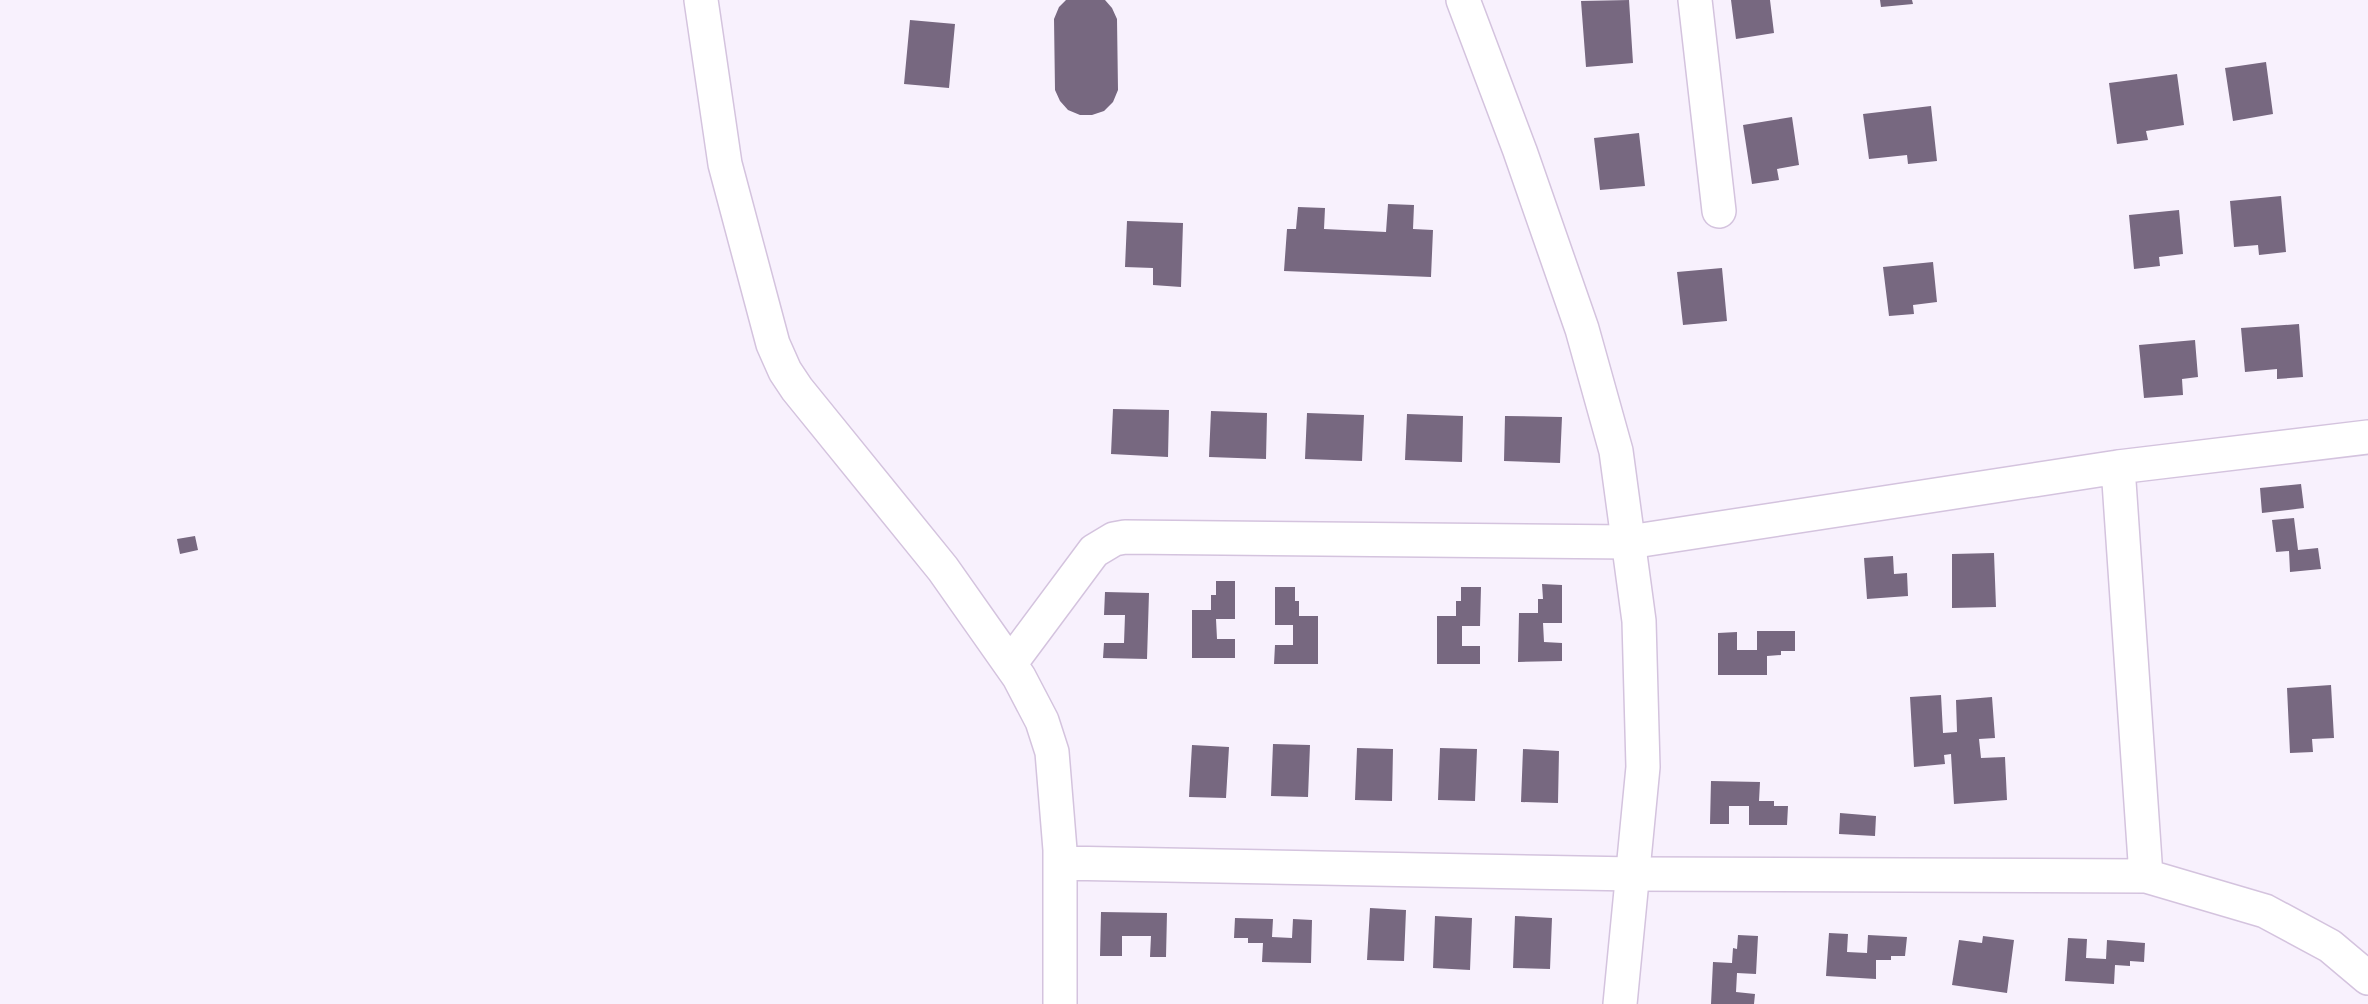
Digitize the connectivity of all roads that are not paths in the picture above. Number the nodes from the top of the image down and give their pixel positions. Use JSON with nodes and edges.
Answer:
{"nodes":[{"id":1,"x":701,"y":0,"type":"edge"},
{"id":2,"x":1463,"y":0,"type":"edge"},
{"id":3,"x":1695,"y":0,"type":"edge"},
{"id":4,"x":1719,"y":211,"type":"dead end"},
{"id":5,"x":2368,"y":437,"type":"edge"},
{"id":6,"x":2118,"y":467,"type":"junction"},
{"id":7,"x":1629,"y":542,"type":"junction"},
{"id":8,"x":1010,"y":664,"type":"junction"},
{"id":9,"x":1060,"y":863,"type":"junction"},
{"id":10,"x":1634,"y":874,"type":"junction"},
{"id":11,"x":2146,"y":876,"type":"junction"},
{"id":12,"x":2368,"y":978,"type":"edge"},
{"id":13,"x":1060,"y":1004,"type":"edge"},
{"id":14,"x":1620,"y":1004,"type":"edge"}],
"edges":[{"from":1,"to":8,"type":"street"},
{"from":2,"to":7,"type":"street"},
{"from":3,"to":4,"type":"street"},
{"from":5,"to":6,"type":"street"},
{"from":6,"to":7,"type":"street"},
{"from":6,"to":11,"type":"street"},
{"from":7,"to":8,"type":"street"},
{"from":7,"to":10,"type":"street"},
{"from":8,"to":9,"type":"street"},
{"from":9,"to":10,"type":"street"},
{"from":9,"to":13,"type":"street"},
{"from":10,"to":11,"type":"street"},
{"from":10,"to":14,"type":"street"},
{"from":11,"to":12,"type":"street"}]}
